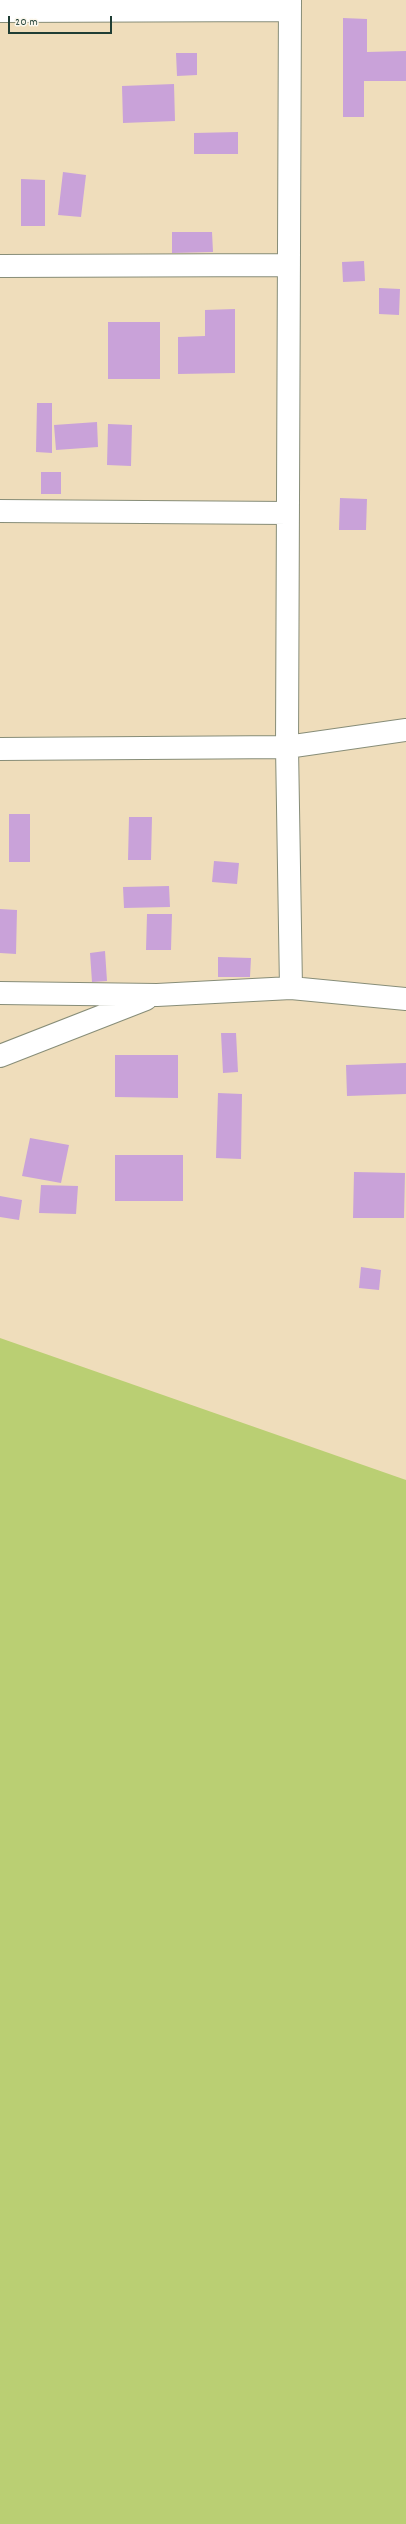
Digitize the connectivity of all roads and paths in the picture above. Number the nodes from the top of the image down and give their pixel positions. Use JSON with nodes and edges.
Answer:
{"nodes":[{"id":1,"x":290,"y":5,"type":"edge"},
{"id":2,"x":0,"y":11,"type":"edge"},
{"id":3,"x":289,"y":265,"type":"junction"},
{"id":4,"x":0,"y":266,"type":"edge"},
{"id":5,"x":0,"y":511,"type":"edge"},
{"id":6,"x":288,"y":513,"type":"junction"},
{"id":7,"x":406,"y":730,"type":"edge"},
{"id":8,"x":286,"y":747,"type":"junction"},
{"id":9,"x":0,"y":749,"type":"edge"},
{"id":10,"x":291,"y":988,"type":"junction"},
{"id":11,"x":0,"y":994,"type":"edge"},
{"id":12,"x":156,"y":995,"type":"junction"},
{"id":13,"x":406,"y":999,"type":"edge"},
{"id":14,"x":0,"y":1056,"type":"edge"}],
"edges":[{"from":1,"to":2,"type":"street"},
{"from":1,"to":3,"type":"street"},
{"from":3,"to":4,"type":"street"},
{"from":3,"to":6,"type":"street"},
{"from":5,"to":6,"type":"street"},
{"from":6,"to":8,"type":"street"},
{"from":7,"to":8,"type":"street"},
{"from":8,"to":9,"type":"street"},
{"from":8,"to":10,"type":"street"},
{"from":10,"to":12,"type":"street"},
{"from":10,"to":13,"type":"street"},
{"from":11,"to":12,"type":"street"},
{"from":12,"to":14,"type":"street"}]}
